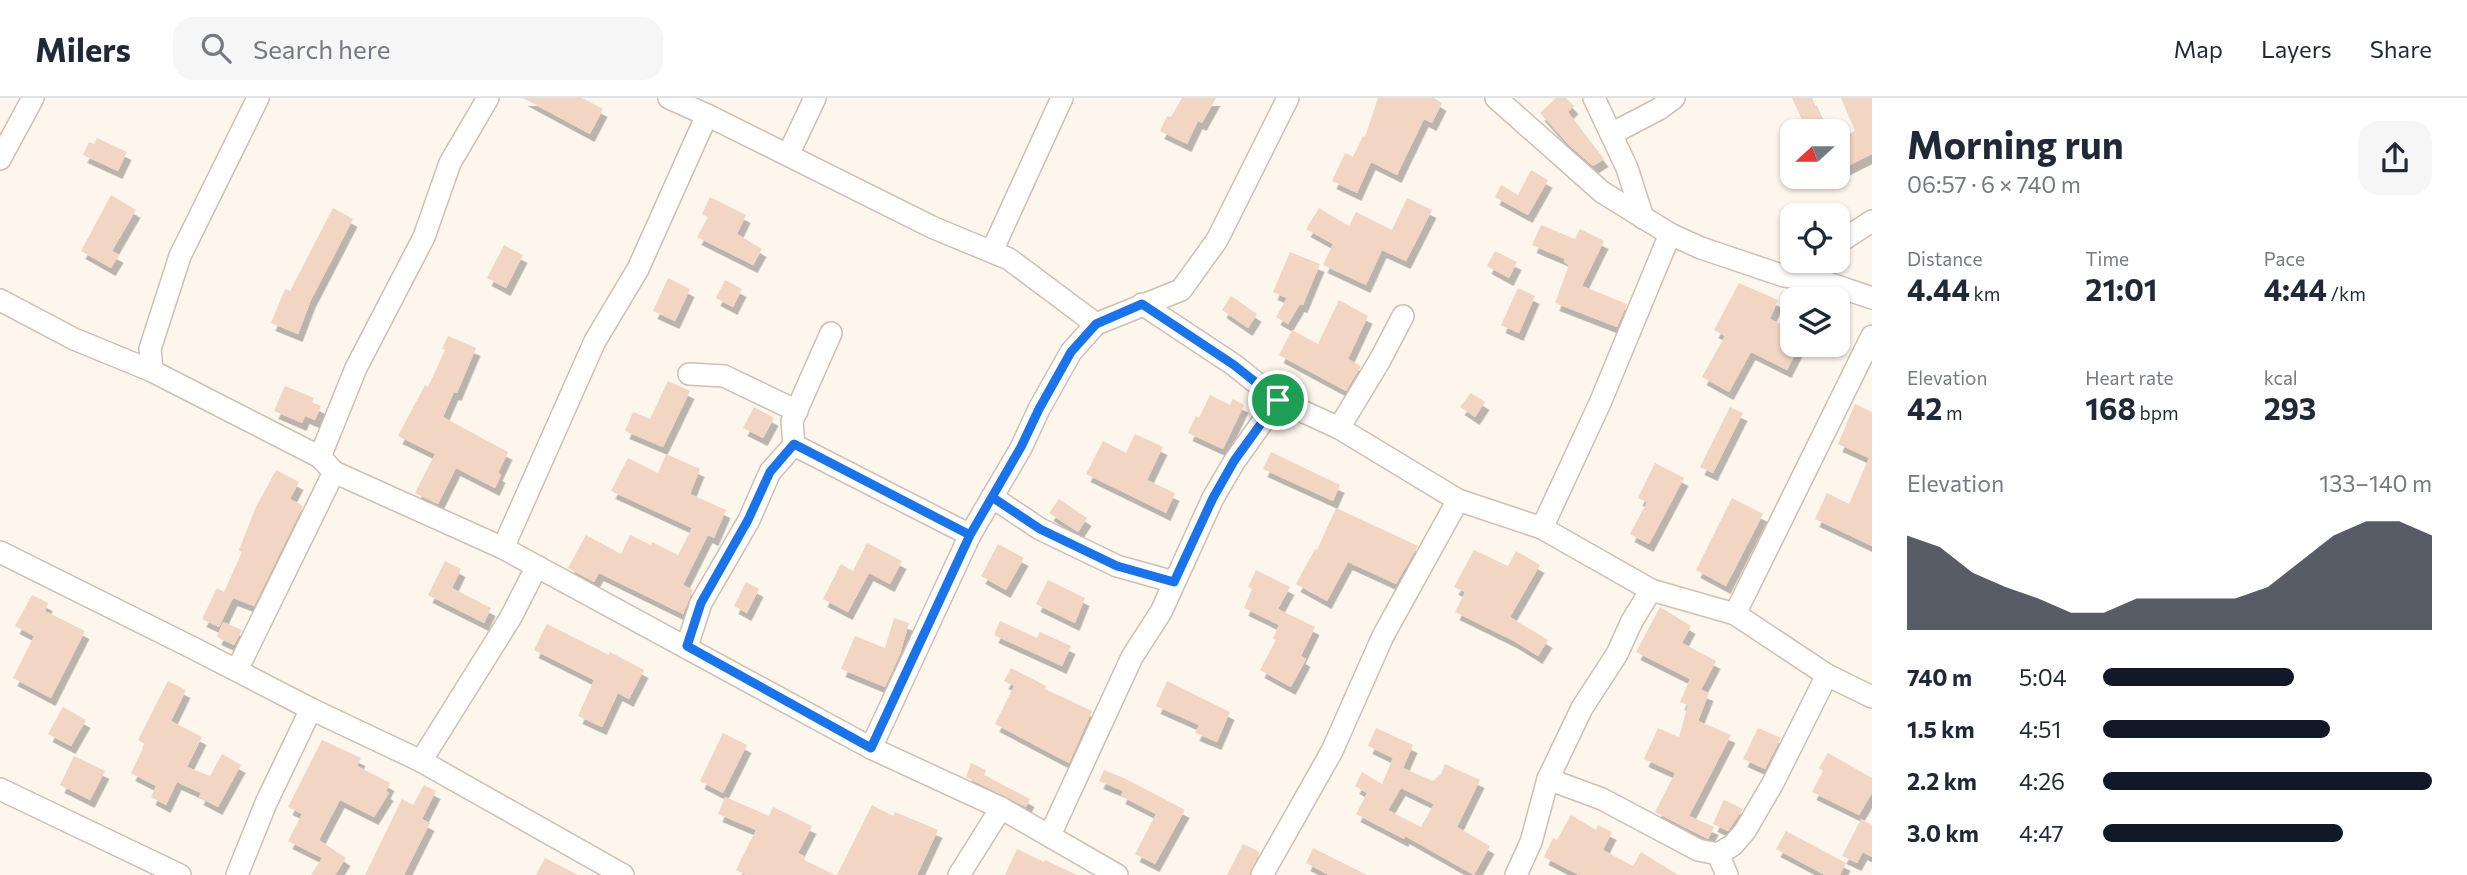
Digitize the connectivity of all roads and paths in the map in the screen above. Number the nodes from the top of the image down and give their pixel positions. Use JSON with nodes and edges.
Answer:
{"nodes":[{"id":1,"x":33,"y":98,"type":"edge"},
{"id":2,"x":258,"y":98,"type":"edge"},
{"id":3,"x":488,"y":98,"type":"edge"},
{"id":4,"x":669,"y":98,"type":"edge"},
{"id":5,"x":816,"y":98,"type":"edge"},
{"id":6,"x":1062,"y":98,"type":"edge"},
{"id":7,"x":1288,"y":98,"type":"edge"},
{"id":8,"x":1496,"y":98,"type":"edge"},
{"id":9,"x":1594,"y":98,"type":"edge"},
{"id":10,"x":1674,"y":98,"type":"edge"},
{"id":11,"x":707,"y":115,"type":"junction"},
{"id":12,"x":1612,"y":134,"type":"junction"},
{"id":13,"x":788,"y":155,"type":"junction"},
{"id":14,"x":0,"y":159,"type":"edge"},
{"id":15,"x":1643,"y":218,"type":"junction"},
{"id":16,"x":1872,"y":221,"type":"edge"},
{"id":17,"x":1670,"y":234,"type":"junction"},
{"id":18,"x":1850,"y":235,"type":"edge"},
{"id":19,"x":992,"y":251,"type":"junction"},
{"id":20,"x":1789,"y":273,"type":"edge"},
{"id":21,"x":1784,"y":276,"type":"junction"},
{"id":22,"x":1181,"y":290,"type":"junction"},
{"id":23,"x":1872,"y":298,"type":"edge"},
{"id":24,"x":0,"y":300,"type":"edge"},
{"id":25,"x":1142,"y":304,"type":"junction"},
{"id":26,"x":1404,"y":316,"type":"dead end"},
{"id":27,"x":1096,"y":324,"type":"junction"},
{"id":28,"x":1175,"y":324,"type":"junction"},
{"id":29,"x":831,"y":333,"type":"dead end"},
{"id":30,"x":1872,"y":336,"type":"edge"},
{"id":31,"x":152,"y":371,"type":"junction"},
{"id":32,"x":689,"y":374,"type":"dead end"},
{"id":33,"x":1278,"y":400,"type":"junction"},
{"id":34,"x":797,"y":411,"type":"junction"},
{"id":35,"x":1339,"y":428,"type":"junction"},
{"id":36,"x":794,"y":444,"type":"junction"},
{"id":37,"x":327,"y":465,"type":"junction"},
{"id":38,"x":992,"y":497,"type":"junction"},
{"id":39,"x":1458,"y":500,"type":"junction"},
{"id":40,"x":1542,"y":528,"type":"junction"},
{"id":41,"x":970,"y":535,"type":"junction"},
{"id":42,"x":503,"y":548,"type":"junction"},
{"id":43,"x":0,"y":552,"type":"edge"},
{"id":44,"x":537,"y":566,"type":"junction"},
{"id":45,"x":1174,"y":582,"type":"junction"},
{"id":46,"x":1651,"y":590,"type":"junction"},
{"id":47,"x":1735,"y":614,"type":"junction"},
{"id":48,"x":687,"y":646,"type":"junction"},
{"id":49,"x":237,"y":670,"type":"junction"},
{"id":50,"x":1827,"y":675,"type":"junction"},
{"id":51,"x":1872,"y":697,"type":"edge"},
{"id":52,"x":312,"y":709,"type":"junction"},
{"id":53,"x":871,"y":748,"type":"junction"},
{"id":54,"x":421,"y":761,"type":"junction"},
{"id":55,"x":1548,"y":779,"type":"junction"},
{"id":56,"x":0,"y":789,"type":"edge"},
{"id":57,"x":1001,"y":808,"type":"junction"},
{"id":58,"x":1050,"y":835,"type":"junction"},
{"id":59,"x":1718,"y":854,"type":"junction"},
{"id":60,"x":180,"y":875,"type":"edge"},
{"id":61,"x":237,"y":875,"type":"edge"},
{"id":62,"x":623,"y":875,"type":"edge"},
{"id":63,"x":959,"y":875,"type":"edge"},
{"id":64,"x":1117,"y":875,"type":"edge"},
{"id":65,"x":1262,"y":875,"type":"edge"},
{"id":66,"x":1516,"y":875,"type":"edge"},
{"id":67,"x":1727,"y":875,"type":"edge"}],
"edges":[{"from":1,"to":14,"type":"street"},
{"from":2,"to":31,"type":"street"},
{"from":3,"to":37,"type":"street"},
{"from":4,"to":11,"type":"street"},
{"from":5,"to":13,"type":"street"},
{"from":6,"to":19,"type":"street"},
{"from":7,"to":22,"type":"street"},
{"from":8,"to":15,"type":"street"},
{"from":9,"to":12,"type":"street"},
{"from":10,"to":12,"type":"street"},
{"from":11,"to":13,"type":"street"},
{"from":11,"to":42,"type":"street"},
{"from":12,"to":15,"type":"street"},
{"from":13,"to":19,"type":"street"},
{"from":15,"to":17,"type":"street"},
{"from":16,"to":18,"type":"street"},
{"from":17,"to":21,"type":"street"},
{"from":17,"to":40,"type":"street"},
{"from":19,"to":27,"type":"street"},
{"from":20,"to":21,"type":"street"},
{"from":21,"to":23,"type":"street"},
{"from":22,"to":25,"type":"street"},
{"from":22,"to":28,"type":"street"},
{"from":24,"to":31,"type":"street"},
{"from":25,"to":27,"type":"street"},
{"from":25,"to":28,"type":"street"},
{"from":26,"to":35,"type":"street"},
{"from":27,"to":38,"type":"street"},
{"from":28,"to":33,"type":"street"},
{"from":29,"to":34,"type":"street"},
{"from":30,"to":47,"type":"street"},
{"from":31,"to":37,"type":"street"},
{"from":32,"to":34,"type":"street"},
{"from":33,"to":35,"type":"street"},
{"from":33,"to":45,"type":"street"},
{"from":34,"to":36,"type":"street"},
{"from":35,"to":39,"type":"street"},
{"from":36,"to":41,"type":"street"},
{"from":36,"to":48,"type":"street"},
{"from":37,"to":42,"type":"street"},
{"from":37,"to":49,"type":"street"},
{"from":38,"to":41,"type":"street"},
{"from":38,"to":45,"type":"street"},
{"from":39,"to":40,"type":"street"},
{"from":39,"to":65,"type":"street"},
{"from":40,"to":46,"type":"street"},
{"from":41,"to":53,"type":"street"},
{"from":42,"to":44,"type":"street"},
{"from":43,"to":49,"type":"street"},
{"from":44,"to":48,"type":"street"},
{"from":44,"to":54,"type":"street"},
{"from":45,"to":58,"type":"street"},
{"from":46,"to":47,"type":"street"},
{"from":46,"to":55,"type":"street"},
{"from":47,"to":50,"type":"street"},
{"from":48,"to":53,"type":"street"},
{"from":49,"to":52,"type":"street"},
{"from":50,"to":51,"type":"street"},
{"from":50,"to":59,"type":"street"},
{"from":52,"to":54,"type":"street"},
{"from":52,"to":61,"type":"street"},
{"from":53,"to":57,"type":"street"},
{"from":54,"to":62,"type":"street"},
{"from":55,"to":59,"type":"street"},
{"from":55,"to":66,"type":"street"},
{"from":56,"to":60,"type":"street"},
{"from":57,"to":58,"type":"street"},
{"from":57,"to":63,"type":"street"},
{"from":58,"to":64,"type":"street"},
{"from":59,"to":67,"type":"street"}]}
